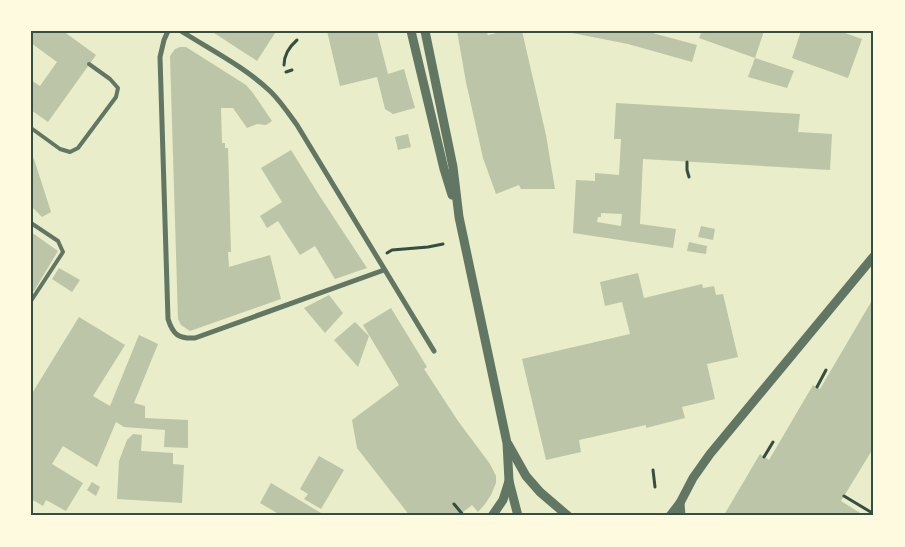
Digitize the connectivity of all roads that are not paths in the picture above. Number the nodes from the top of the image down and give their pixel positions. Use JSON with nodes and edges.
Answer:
{"nodes":[{"id":1,"x":168,"y":31,"type":"edge"},
{"id":2,"x":181,"y":31,"type":"edge"},
{"id":3,"x":411,"y":31,"type":"edge"},
{"id":4,"x":425,"y":31,"type":"edge"},
{"id":5,"x":89,"y":64,"type":"dead end"},
{"id":6,"x":31,"y":128,"type":"edge"},
{"id":7,"x":459,"y":217,"type":"junction"},
{"id":8,"x":31,"y":223,"type":"edge"},
{"id":9,"x":874,"y":256,"type":"edge"},
{"id":10,"x":384,"y":270,"type":"junction"},
{"id":11,"x":31,"y":301,"type":"edge"},
{"id":12,"x":434,"y":351,"type":"dead end"},
{"id":13,"x":507,"y":443,"type":"junction"},
{"id":14,"x":510,"y":481,"type":"junction"},
{"id":15,"x":680,"y":503,"type":"junction"},
{"id":16,"x":492,"y":516,"type":"edge"},
{"id":17,"x":518,"y":516,"type":"edge"},
{"id":18,"x":568,"y":516,"type":"edge"},
{"id":19,"x":670,"y":516,"type":"edge"},
{"id":20,"x":682,"y":516,"type":"edge"}],
"edges":[{"from":1,"to":10,"type":"street"},
{"from":2,"to":10,"type":"street"},
{"from":3,"to":7,"type":"street"},
{"from":4,"to":7,"type":"street"},
{"from":5,"to":6,"type":"lane"},
{"from":7,"to":13,"type":"street"},
{"from":8,"to":11,"type":"lane"},
{"from":9,"to":15,"type":"street"},
{"from":10,"to":12,"type":"street"},
{"from":13,"to":14,"type":"street"},
{"from":13,"to":18,"type":"street"},
{"from":14,"to":16,"type":"street"},
{"from":14,"to":17,"type":"street"},
{"from":15,"to":19,"type":"street"},
{"from":15,"to":20,"type":"street"}]}
